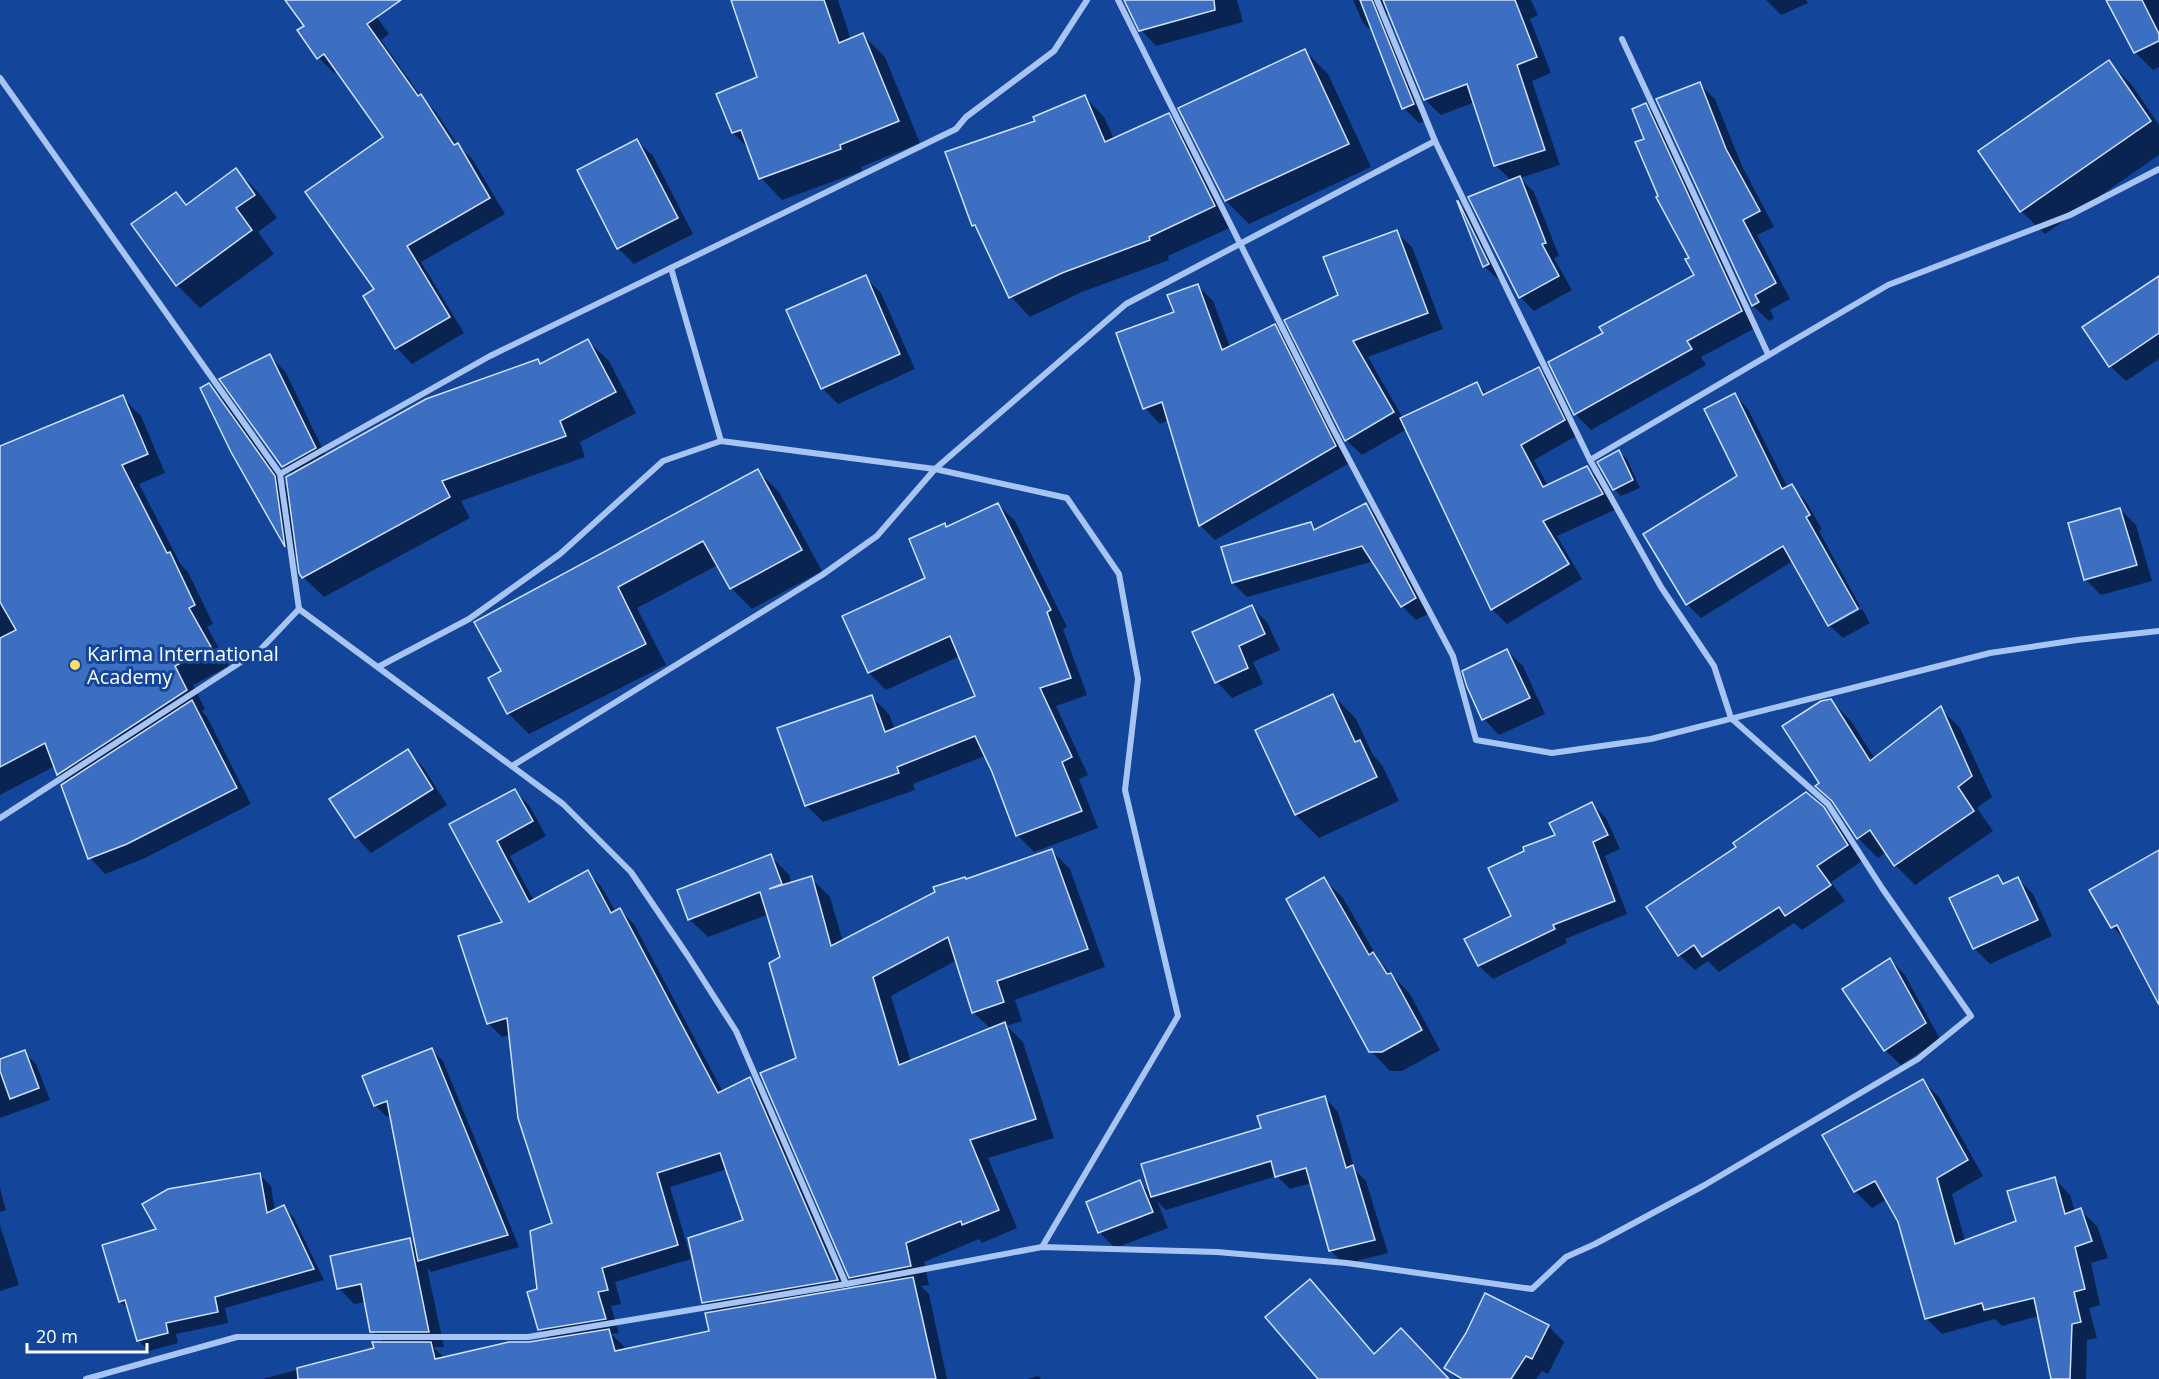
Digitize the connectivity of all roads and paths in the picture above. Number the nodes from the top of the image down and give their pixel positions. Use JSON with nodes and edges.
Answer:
{"nodes":[{"id":1,"x":1087,"y":0,"type":"edge"},
{"id":2,"x":1118,"y":0,"type":"edge"},
{"id":3,"x":1377,"y":0,"type":"edge"},
{"id":4,"x":1622,"y":39,"type":"dead end"},
{"id":5,"x":0,"y":78,"type":"edge"},
{"id":6,"x":1435,"y":141,"type":"junction"},
{"id":7,"x":2159,"y":169,"type":"edge"},
{"id":8,"x":1241,"y":243,"type":"junction"},
{"id":9,"x":671,"y":268,"type":"junction"},
{"id":10,"x":1768,"y":354,"type":"junction"},
{"id":11,"x":721,"y":441,"type":"junction"},
{"id":12,"x":1590,"y":460,"type":"junction"},
{"id":13,"x":935,"y":469,"type":"junction"},
{"id":14,"x":280,"y":474,"type":"junction"},
{"id":15,"x":299,"y":609,"type":"junction"},
{"id":16,"x":2159,"y":631,"type":"edge"},
{"id":17,"x":378,"y":667,"type":"junction"},
{"id":18,"x":1731,"y":718,"type":"junction"},
{"id":19,"x":512,"y":765,"type":"junction"},
{"id":20,"x":0,"y":818,"type":"edge"},
{"id":21,"x":1042,"y":1247,"type":"junction"},
{"id":22,"x":846,"y":1284,"type":"junction"},
{"id":23,"x":86,"y":1379,"type":"edge"}],
"edges":[{"from":1,"to":9,"type":"street"},
{"from":2,"to":8,"type":"street"},
{"from":3,"to":6,"type":"street"},
{"from":4,"to":10,"type":"street"},
{"from":5,"to":14,"type":"street"},
{"from":6,"to":8,"type":"street"},
{"from":6,"to":12,"type":"street"},
{"from":7,"to":10,"type":"street"},
{"from":8,"to":13,"type":"street"},
{"from":8,"to":18,"type":"street"},
{"from":9,"to":11,"type":"street"},
{"from":9,"to":14,"type":"street"},
{"from":10,"to":12,"type":"street"},
{"from":11,"to":13,"type":"street"},
{"from":11,"to":17,"type":"street"},
{"from":12,"to":18,"type":"street"},
{"from":13,"to":19,"type":"street"},
{"from":13,"to":21,"type":"street"},
{"from":14,"to":15,"type":"street"},
{"from":15,"to":17,"type":"street"},
{"from":15,"to":20,"type":"street"},
{"from":16,"to":18,"type":"street"},
{"from":17,"to":19,"type":"street"},
{"from":18,"to":21,"type":"street"},
{"from":19,"to":22,"type":"street"},
{"from":21,"to":22,"type":"street"},
{"from":22,"to":23,"type":"street"}]}
